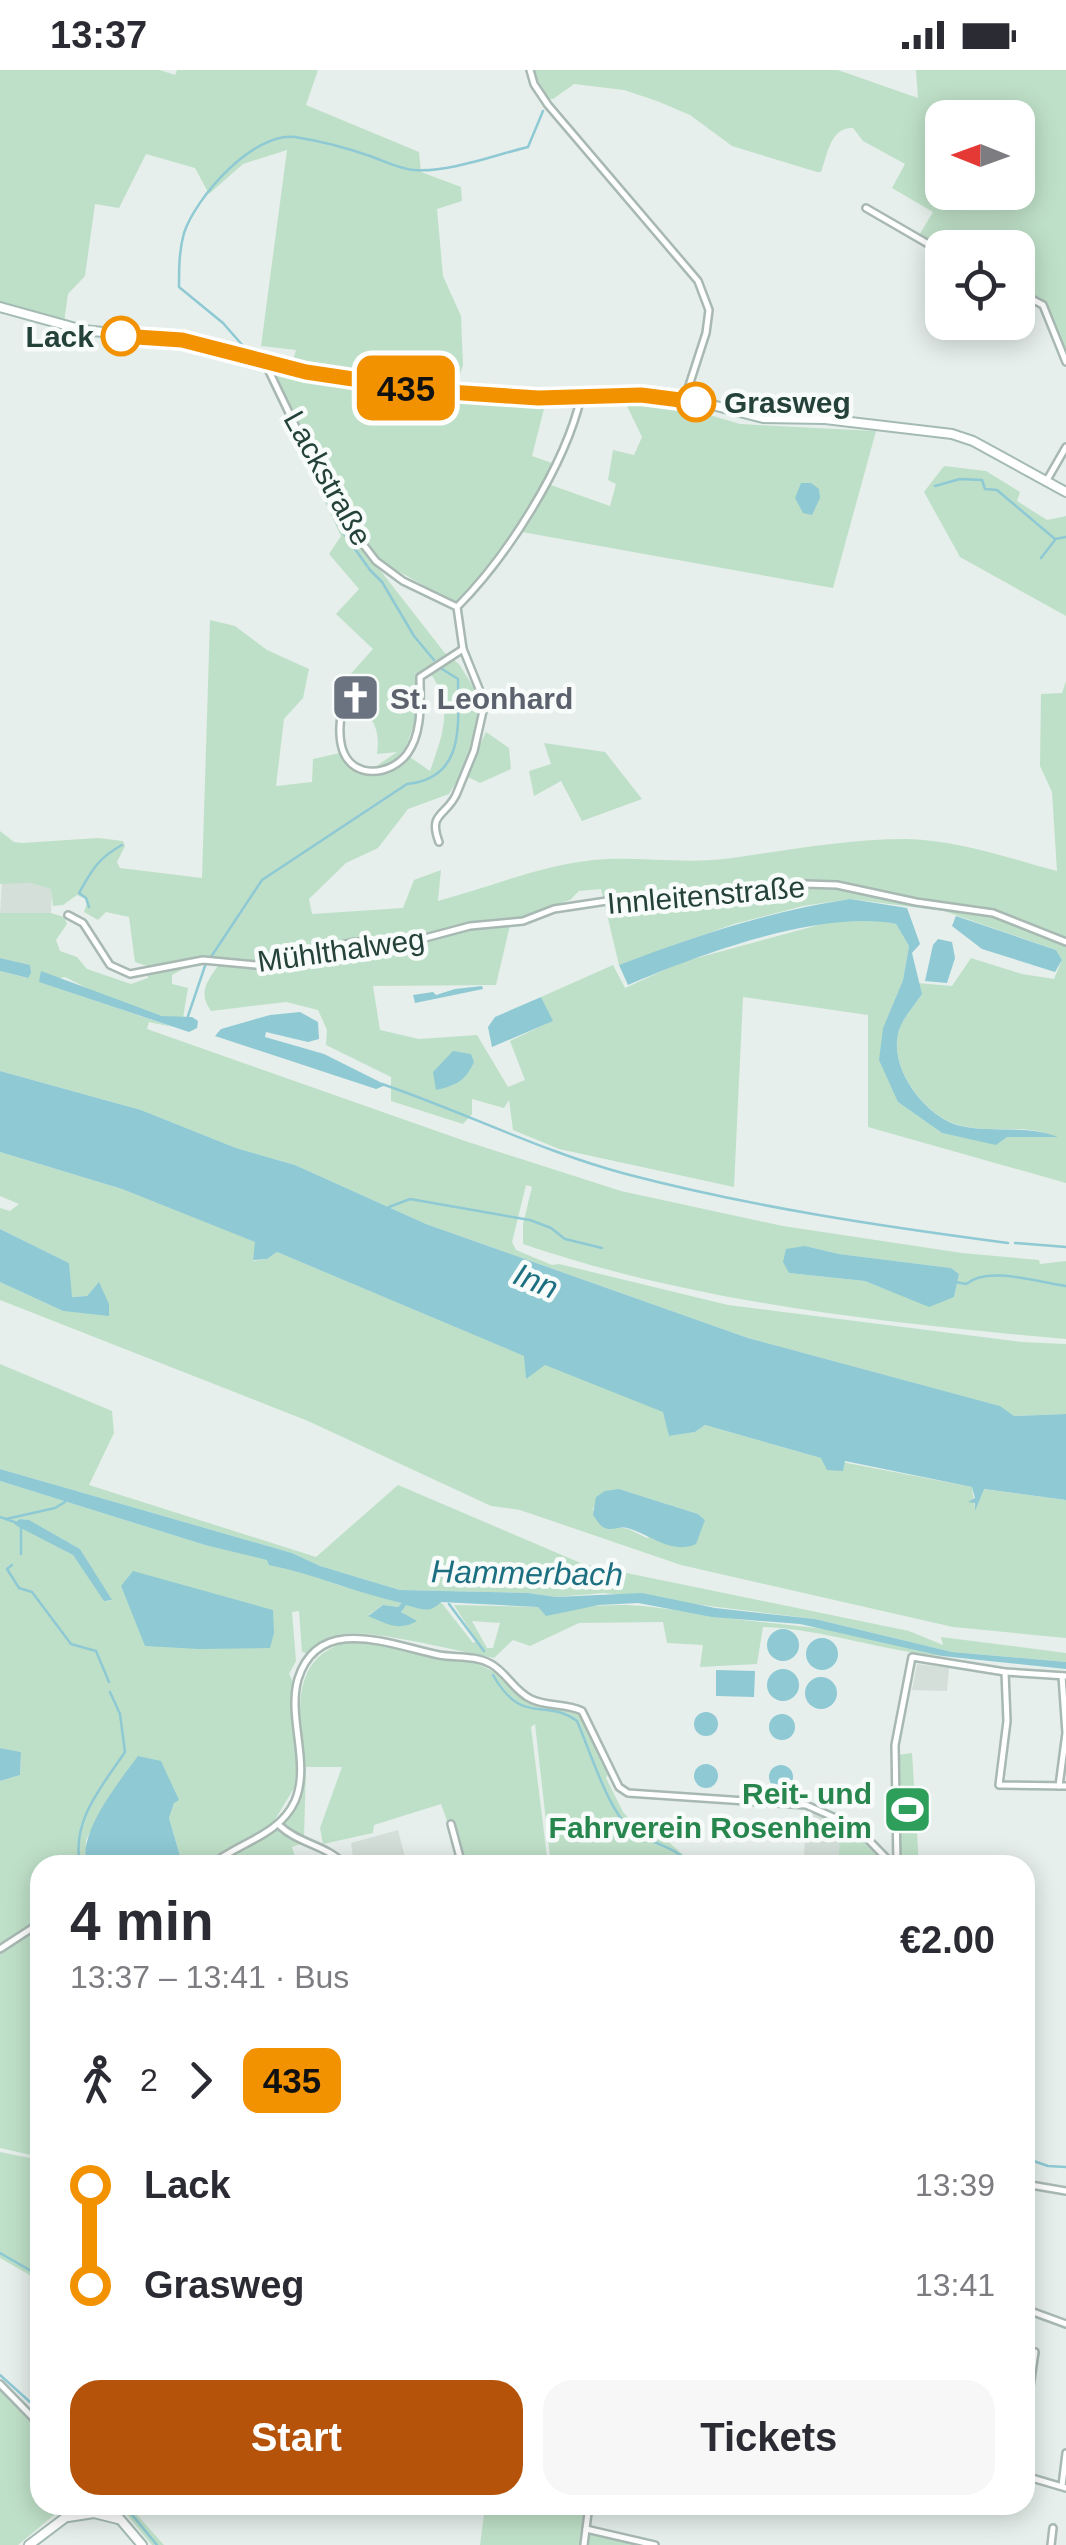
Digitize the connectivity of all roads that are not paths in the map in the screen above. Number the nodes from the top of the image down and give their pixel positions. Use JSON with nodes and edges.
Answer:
{"nodes":[{"id":1,"x":530,"y":70,"type":"edge"},
{"id":2,"x":866,"y":208,"type":"dead end"},
{"id":3,"x":925,"y":242,"type":"edge"},
{"id":4,"x":1035,"y":302,"type":"edge"},
{"id":5,"x":0,"y":307,"type":"edge"},
{"id":6,"x":1066,"y":362,"type":"edge"},
{"id":7,"x":269,"y":364,"type":"junction"},
{"id":8,"x":581,"y":397,"type":"junction"},
{"id":9,"x":684,"y":398,"type":"junction"},
{"id":10,"x":1066,"y":447,"type":"edge"},
{"id":11,"x":1047,"y":480,"type":"junction"},
{"id":12,"x":1066,"y":492,"type":"edge"},
{"id":13,"x":457,"y":607,"type":"junction"},
{"id":14,"x":463,"y":649,"type":"junction"},
{"id":15,"x":344,"y":681,"type":"dead end"},
{"id":16,"x":439,"y":842,"type":"dead end"},
{"id":17,"x":68,"y":915,"type":"dead end"},
{"id":18,"x":461,"y":928,"type":"joint"},
{"id":19,"x":1066,"y":942,"type":"edge"},
{"id":20,"x":1004,"y":1672,"type":"junction"},
{"id":21,"x":1064,"y":1676,"type":"edge"},
{"id":22,"x":1063,"y":1786,"type":"edge"},
{"id":23,"x":280,"y":1824,"type":"junction"},
{"id":24,"x":452,"y":1824,"type":"dead end"},
{"id":25,"x":228,"y":1855,"type":"edge"},
{"id":26,"x":336,"y":1855,"type":"edge"},
{"id":27,"x":460,"y":1855,"type":"edge"},
{"id":28,"x":884,"y":1855,"type":"edge"},
{"id":29,"x":895,"y":1855,"type":"edge"},
{"id":30,"x":30,"y":1930,"type":"edge"},
{"id":31,"x":0,"y":1949,"type":"edge"},
{"id":32,"x":1035,"y":2186,"type":"edge"},
{"id":33,"x":1066,"y":2191,"type":"edge"},
{"id":34,"x":1035,"y":2312,"type":"edge"},
{"id":35,"x":1066,"y":2322,"type":"edge"},
{"id":36,"x":0,"y":2384,"type":"edge"},
{"id":37,"x":30,"y":2416,"type":"edge"},
{"id":38,"x":1066,"y":2453,"type":"edge"},
{"id":39,"x":1035,"y":2479,"type":"edge"},
{"id":40,"x":1064,"y":2487,"type":"edge"},
{"id":41,"x":69,"y":2515,"type":"edge"},
{"id":42,"x":80,"y":2515,"type":"edge"},
{"id":43,"x":102,"y":2515,"type":"edge"},
{"id":44,"x":115,"y":2515,"type":"edge"},
{"id":45,"x":588,"y":2515,"type":"edge"},
{"id":46,"x":66,"y":2517,"type":"junction"},
{"id":47,"x":118,"y":2519,"type":"junction"},
{"id":48,"x":1053,"y":2528,"type":"dead end"},
{"id":49,"x":586,"y":2529,"type":"junction"},
{"id":50,"x":30,"y":2545,"type":"edge"},
{"id":51,"x":142,"y":2545,"type":"edge"},
{"id":52,"x":584,"y":2545,"type":"edge"},
{"id":53,"x":655,"y":2545,"type":"edge"},
{"id":54,"x":1051,"y":2545,"type":"edge"}],
"edges":[{"from":1,"to":9,"type":"street"},
{"from":2,"to":3,"type":"street"},
{"from":4,"to":6,"type":"street"},
{"from":5,"to":7,"type":"main road"},
{"from":7,"to":8,"type":"main road"},
{"from":7,"to":13,"type":"street","name":"Lackstraße"},
{"from":8,"to":9,"type":"main road"},
{"from":8,"to":13,"type":"street"},
{"from":9,"to":11,"type":"main road"},
{"from":10,"to":11,"type":"street"},
{"from":11,"to":12,"type":"main road"},
{"from":13,"to":14,"type":"street"},
{"from":14,"to":15,"type":"street"},
{"from":14,"to":16,"type":"street"},
{"from":17,"to":18,"type":"street","name":"Mühlthalweg"},
{"from":18,"to":19,"type":"street","name":"Innleitenstraße"},
{"from":20,"to":21,"type":"street"},
{"from":20,"to":22,"type":"street"},
{"from":20,"to":29,"type":"street"},
{"from":21,"to":22,"type":"street"},
{"from":23,"to":25,"type":"street"},
{"from":23,"to":26,"type":"street"},
{"from":23,"to":28,"type":"street"},
{"from":24,"to":27,"type":"street"},
{"from":30,"to":31,"type":"street"},
{"from":32,"to":33,"type":"street"},
{"from":34,"to":35,"type":"street"},
{"from":36,"to":37,"type":"street"},
{"from":38,"to":40,"type":"street"},
{"from":39,"to":40,"type":"street"},
{"from":41,"to":46,"type":"main road"},
{"from":42,"to":46,"type":"main road"},
{"from":43,"to":47,"type":"main road"},
{"from":44,"to":47,"type":"main road"},
{"from":45,"to":49,"type":"street"},
{"from":46,"to":50,"type":"main road"},
{"from":47,"to":51,"type":"main road"},
{"from":48,"to":54,"type":"street"},
{"from":49,"to":52,"type":"street"},
{"from":49,"to":53,"type":"street"}]}
